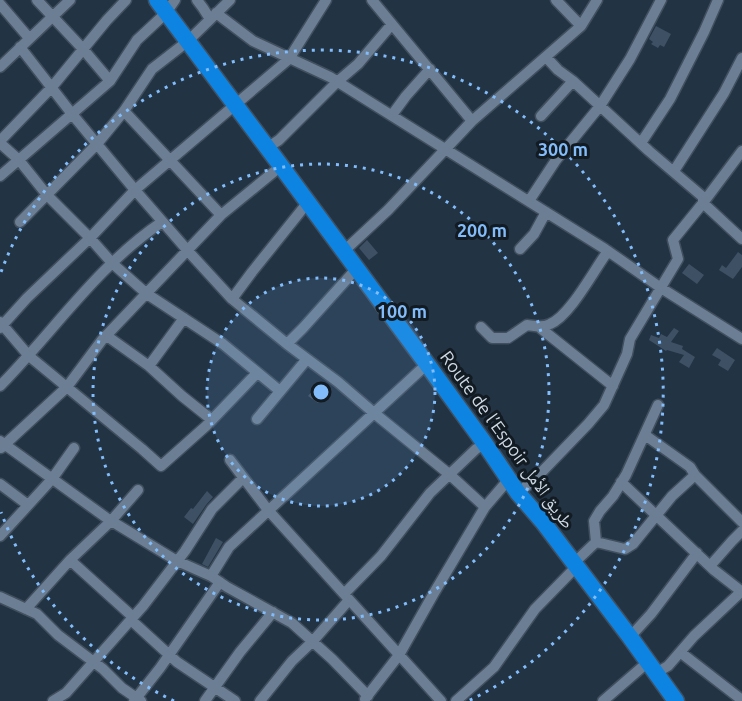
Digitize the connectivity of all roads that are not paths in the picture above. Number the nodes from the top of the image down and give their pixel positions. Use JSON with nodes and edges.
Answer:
{"nodes":[{"id":1,"x":37,"y":0,"type":"edge"},
{"id":2,"x":70,"y":0,"type":"edge"},
{"id":3,"x":126,"y":0,"type":"edge"},
{"id":4,"x":197,"y":0,"type":"edge"},
{"id":5,"x":230,"y":0,"type":"edge"},
{"id":6,"x":326,"y":0,"type":"edge"},
{"id":7,"x":372,"y":0,"type":"edge"},
{"id":8,"x":556,"y":0,"type":"edge"},
{"id":9,"x":597,"y":0,"type":"edge"},
{"id":10,"x":660,"y":0,"type":"edge"},
{"id":11,"x":718,"y":0,"type":"edge"},
{"id":12,"x":0,"y":4,"type":"edge"},
{"id":13,"x":166,"y":4,"type":"edge"},
{"id":14,"x":52,"y":16,"type":"junction"},
{"id":15,"x":213,"y":16,"type":"junction"},
{"id":16,"x":392,"y":24,"type":"junction"},
{"id":17,"x":581,"y":26,"type":"junction"},
{"id":18,"x":29,"y":38,"type":"junction"},
{"id":19,"x":188,"y":41,"type":"junction"},
{"id":20,"x":20,"y":47,"type":"junction"},
{"id":21,"x":83,"y":49,"type":"junction"},
{"id":22,"x":546,"y":57,"type":"junction"},
{"id":23,"x":742,"y":58,"type":"edge"},
{"id":24,"x":289,"y":59,"type":"junction"},
{"id":25,"x":0,"y":67,"type":"edge"},
{"id":26,"x":430,"y":69,"type":"junction"},
{"id":27,"x":110,"y":81,"type":"junction"},
{"id":28,"x":573,"y":81,"type":"junction"},
{"id":29,"x":337,"y":82,"type":"junction"},
{"id":30,"x":52,"y":87,"type":"junction"},
{"id":31,"x":235,"y":105,"type":"junction"},
{"id":32,"x":600,"y":106,"type":"junction"},
{"id":33,"x":124,"y":111,"type":"junction"},
{"id":34,"x":72,"y":114,"type":"junction"},
{"id":35,"x":392,"y":115,"type":"junction"},
{"id":36,"x":541,"y":116,"type":"dead end"},
{"id":37,"x":472,"y":121,"type":"junction"},
{"id":38,"x":0,"y":142,"type":"edge"},
{"id":39,"x":640,"y":143,"type":"junction"},
{"id":40,"x":97,"y":144,"type":"junction"},
{"id":41,"x":267,"y":148,"type":"junction"},
{"id":42,"x":446,"y":148,"type":"junction"},
{"id":43,"x":742,"y":151,"type":"edge"},
{"id":44,"x":19,"y":160,"type":"junction"},
{"id":45,"x":170,"y":160,"type":"junction"},
{"id":46,"x":281,"y":166,"type":"junction"},
{"id":47,"x":674,"y":171,"type":"junction"},
{"id":48,"x":0,"y":176,"type":"edge"},
{"id":49,"x":135,"y":190,"type":"junction"},
{"id":50,"x":47,"y":195,"type":"junction"},
{"id":51,"x":529,"y":201,"type":"junction"},
{"id":52,"x":308,"y":202,"type":"junction"},
{"id":53,"x":703,"y":203,"type":"junction"},
{"id":54,"x":546,"y":212,"type":"junction"},
{"id":55,"x":221,"y":215,"type":"junction"},
{"id":56,"x":20,"y":222,"type":"dead end"},
{"id":57,"x":162,"y":222,"type":"junction"},
{"id":58,"x":90,"y":238,"type":"junction"},
{"id":59,"x":742,"y":239,"type":"edge"},
{"id":60,"x":520,"y":249,"type":"dead end"},
{"id":61,"x":188,"y":251,"type":"junction"},
{"id":62,"x":344,"y":251,"type":"junction"},
{"id":63,"x":608,"y":251,"type":"junction"},
{"id":64,"x":112,"y":263,"type":"junction"},
{"id":65,"x":356,"y":269,"type":"junction"},
{"id":66,"x":661,"y":288,"type":"junction"},
{"id":67,"x":147,"y":294,"type":"junction"},
{"id":68,"x":232,"y":299,"type":"junction"},
{"id":69,"x":184,"y":318,"type":"junction"},
{"id":70,"x":1,"y":325,"type":"edge"},
{"id":71,"x":481,"y":327,"type":"dead end"},
{"id":72,"x":539,"y":327,"type":"junction"},
{"id":73,"x":107,"y":336,"type":"junction"},
{"id":74,"x":742,"y":339,"type":"edge"},
{"id":75,"x":287,"y":344,"type":"junction"},
{"id":76,"x":29,"y":356,"type":"junction"},
{"id":77,"x":307,"y":359,"type":"junction"},
{"id":78,"x":427,"y":364,"type":"junction"},
{"id":79,"x":149,"y":366,"type":"junction"},
{"id":80,"x":257,"y":373,"type":"junction"},
{"id":81,"x":0,"y":386,"type":"edge"},
{"id":82,"x":613,"y":386,"type":"junction"},
{"id":83,"x":67,"y":387,"type":"junction"},
{"id":84,"x":280,"y":391,"type":"junction"},
{"id":85,"x":658,"y":405,"type":"dead end"},
{"id":86,"x":374,"y":413,"type":"junction"},
{"id":87,"x":257,"y":419,"type":"dead end"},
{"id":88,"x":212,"y":420,"type":"junction"},
{"id":89,"x":645,"y":435,"type":"junction"},
{"id":90,"x":485,"y":444,"type":"junction"},
{"id":91,"x":1,"y":445,"type":"edge"},
{"id":92,"x":74,"y":448,"type":"dead end"},
{"id":93,"x":230,"y":460,"type":"dead end"},
{"id":94,"x":449,"y":474,"type":"junction"},
{"id":95,"x":695,"y":475,"type":"junction"},
{"id":96,"x":243,"y":478,"type":"junction"},
{"id":97,"x":52,"y":479,"type":"junction"},
{"id":98,"x":621,"y":482,"type":"junction"},
{"id":99,"x":0,"y":484,"type":"edge"},
{"id":100,"x":513,"y":486,"type":"junction"},
{"id":101,"x":138,"y":490,"type":"dead end"},
{"id":102,"x":28,"y":505,"type":"junction"},
{"id":103,"x":485,"y":507,"type":"junction"},
{"id":104,"x":268,"y":510,"type":"junction"},
{"id":105,"x":657,"y":515,"type":"junction"},
{"id":106,"x":111,"y":521,"type":"junction"},
{"id":107,"x":742,"y":522,"type":"edge"},
{"id":108,"x":742,"y":531,"type":"edge"},
{"id":109,"x":0,"y":536,"type":"edge"},
{"id":110,"x":596,"y":542,"type":"junction"},
{"id":111,"x":698,"y":553,"type":"junction"},
{"id":112,"x":70,"y":560,"type":"junction"},
{"id":113,"x":177,"y":561,"type":"junction"},
{"id":114,"x":576,"y":564,"type":"junction"},
{"id":115,"x":710,"y":566,"type":"junction"},
{"id":116,"x":216,"y":579,"type":"junction"},
{"id":117,"x":742,"y":591,"type":"edge"},
{"id":118,"x":0,"y":597,"type":"edge"},
{"id":119,"x":347,"y":597,"type":"junction"},
{"id":120,"x":26,"y":609,"type":"junction"},
{"id":121,"x":273,"y":612,"type":"junction"},
{"id":122,"x":132,"y":618,"type":"junction"},
{"id":123,"x":630,"y":637,"type":"junction"},
{"id":124,"x":313,"y":641,"type":"junction"},
{"id":125,"x":680,"y":652,"type":"junction"},
{"id":126,"x":399,"y":655,"type":"junction"},
{"id":127,"x":169,"y":656,"type":"junction"},
{"id":128,"x":93,"y":662,"type":"junction"},
{"id":129,"x":652,"y":668,"type":"junction"},
{"id":130,"x":213,"y":688,"type":"junction"},
{"id":131,"x":366,"y":698,"type":"edge"},
{"id":132,"x":137,"y":700,"type":"edge"},
{"id":133,"x":742,"y":700,"type":"edge"},
{"id":134,"x":53,"y":701,"type":"edge"},
{"id":135,"x":205,"y":701,"type":"edge"},
{"id":136,"x":235,"y":701,"type":"edge"},
{"id":137,"x":260,"y":701,"type":"edge"},
{"id":138,"x":441,"y":701,"type":"edge"},
{"id":139,"x":456,"y":701,"type":"edge"},
{"id":140,"x":603,"y":701,"type":"edge"},
{"id":141,"x":675,"y":701,"type":"edge"}],
"edges":[{"from":1,"to":14,"type":"street"},
{"from":2,"to":14,"type":"street"},
{"from":3,"to":21,"type":"street"},
{"from":4,"to":15,"type":"street"},
{"from":5,"to":15,"type":"street"},
{"from":6,"to":24,"type":"street"},
{"from":7,"to":16,"type":"street"},
{"from":8,"to":17,"type":"street"},
{"from":9,"to":17,"type":"street"},
{"from":10,"to":32,"type":"street"},
{"from":11,"to":39,"type":"street"},
{"from":12,"to":18,"type":"street"},
{"from":13,"to":19,"type":"highway","name":"Route de l’Espoir طريق الأمل"},
{"from":13,"to":27,"type":"street"},
{"from":14,"to":18,"type":"street"},
{"from":14,"to":21,"type":"street"},
{"from":15,"to":19,"type":"street"},
{"from":15,"to":24,"type":"street"},
{"from":16,"to":26,"type":"street"},
{"from":16,"to":29,"type":"street"},
{"from":17,"to":22,"type":"street"},
{"from":18,"to":20,"type":"street"},
{"from":19,"to":31,"type":"highway","name":"Route de l’Espoir طريق الأمل"},
{"from":19,"to":33,"type":"street"},
{"from":20,"to":25,"type":"street"},
{"from":20,"to":30,"type":"street"},
{"from":21,"to":27,"type":"street"},
{"from":21,"to":30,"type":"street"},
{"from":22,"to":28,"type":"street"},
{"from":22,"to":37,"type":"street"},
{"from":23,"to":47,"type":"street"},
{"from":24,"to":29,"type":"street"},
{"from":24,"to":31,"type":"street"},
{"from":26,"to":35,"type":"street"},
{"from":26,"to":37,"type":"street"},
{"from":27,"to":34,"type":"street"},
{"from":28,"to":32,"type":"street"},
{"from":28,"to":36,"type":"street"},
{"from":29,"to":35,"type":"street"},
{"from":29,"to":41,"type":"street"},
{"from":30,"to":34,"type":"street"},
{"from":30,"to":38,"type":"street"},
{"from":31,"to":41,"type":"highway","name":"Route de l’Espoir طريق الأمل"},
{"from":31,"to":45,"type":"street"},
{"from":32,"to":39,"type":"street"},
{"from":32,"to":51,"type":"street"},
{"from":33,"to":40,"type":"street"},
{"from":33,"to":45,"type":"street"},
{"from":34,"to":40,"type":"street"},
{"from":34,"to":44,"type":"street"},
{"from":35,"to":42,"type":"street"},
{"from":37,"to":42,"type":"street"},
{"from":38,"to":44,"type":"street"},
{"from":39,"to":47,"type":"street"},
{"from":40,"to":49,"type":"street"},
{"from":40,"to":50,"type":"street"},
{"from":41,"to":46,"type":"highway","name":"Route de l’Espoir طريق الأمل"},
{"from":42,"to":51,"type":"street"},
{"from":42,"to":62,"type":"street"},
{"from":43,"to":53,"type":"street"},
{"from":44,"to":48,"type":"street"},
{"from":44,"to":50,"type":"street"},
{"from":45,"to":49,"type":"street"},
{"from":45,"to":55,"type":"street"},
{"from":46,"to":52,"type":"highway","name":"Route de l’Espoir طريق الأمل"},
{"from":46,"to":55,"type":"street"},
{"from":47,"to":53,"type":"street"},
{"from":49,"to":57,"type":"street"},
{"from":49,"to":58,"type":"street"},
{"from":50,"to":56,"type":"street"},
{"from":50,"to":58,"type":"street"},
{"from":51,"to":54,"type":"street"},
{"from":52,"to":62,"type":"highway","name":"Route de l’Espoir طريق الأمل"},
{"from":52,"to":68,"type":"street"},
{"from":53,"to":59,"type":"street"},
{"from":53,"to":66,"type":"street"},
{"from":54,"to":60,"type":"street"},
{"from":54,"to":63,"type":"street"},
{"from":55,"to":61,"type":"street"},
{"from":57,"to":61,"type":"street"},
{"from":57,"to":64,"type":"street"},
{"from":58,"to":64,"type":"street"},
{"from":58,"to":70,"type":"street"},
{"from":61,"to":67,"type":"street"},
{"from":61,"to":68,"type":"street"},
{"from":62,"to":65,"type":"highway","name":"Route de l’Espoir طريق الأمل"},
{"from":63,"to":66,"type":"street"},
{"from":63,"to":72,"type":"street"},
{"from":64,"to":67,"type":"street"},
{"from":64,"to":76,"type":"street"},
{"from":65,"to":75,"type":"street"},
{"from":65,"to":78,"type":"highway","name":"Route de l’Espoir طريق الأمل"},
{"from":66,"to":74,"type":"street"},
{"from":66,"to":82,"type":"street"},
{"from":67,"to":69,"type":"street"},
{"from":67,"to":73,"type":"street"},
{"from":68,"to":75,"type":"street"},
{"from":69,"to":79,"type":"street"},
{"from":69,"to":80,"type":"street"},
{"from":70,"to":76,"type":"street"},
{"from":71,"to":72,"type":"street"},
{"from":72,"to":82,"type":"street"},
{"from":73,"to":79,"type":"street"},
{"from":73,"to":83,"type":"street"},
{"from":75,"to":77,"type":"street"},
{"from":76,"to":81,"type":"street"},
{"from":76,"to":83,"type":"street"},
{"from":77,"to":84,"type":"street"},
{"from":77,"to":86,"type":"street"},
{"from":78,"to":86,"type":"street"},
{"from":78,"to":90,"type":"highway","name":"Route de l’Espoir طريق الأمل"},
{"from":79,"to":88,"type":"street"},
{"from":80,"to":84,"type":"street"},
{"from":80,"to":88,"type":"street"},
{"from":82,"to":100,"type":"street"},
{"from":83,"to":88,"type":"street"},
{"from":83,"to":91,"type":"street"},
{"from":84,"to":87,"type":"street"},
{"from":85,"to":89,"type":"street"},
{"from":86,"to":94,"type":"street"},
{"from":86,"to":104,"type":"street"},
{"from":89,"to":95,"type":"street"},
{"from":89,"to":98,"type":"street"},
{"from":90,"to":94,"type":"street"},
{"from":90,"to":100,"type":"highway","name":"Route de l’Espoir طريق الأمل"},
{"from":91,"to":97,"type":"street"},
{"from":92,"to":97,"type":"street"},
{"from":93,"to":96,"type":"street"},
{"from":94,"to":103,"type":"street"},
{"from":94,"to":119,"type":"street"},
{"from":95,"to":105,"type":"street"},
{"from":95,"to":107,"type":"street"},
{"from":96,"to":104,"type":"street"},
{"from":96,"to":113,"type":"street"},
{"from":97,"to":102,"type":"street"},
{"from":97,"to":106,"type":"street"},
{"from":98,"to":105,"type":"street"},
{"from":98,"to":110,"type":"street"},
{"from":99,"to":102,"type":"street"},
{"from":100,"to":103,"type":"street"},
{"from":100,"to":114,"type":"highway","name":"Route de l’Espoir طريق الأمل"},
{"from":101,"to":106,"type":"street"},
{"from":102,"to":109,"type":"street"},
{"from":103,"to":126,"type":"street"},
{"from":104,"to":116,"type":"street"},
{"from":104,"to":119,"type":"street"},
{"from":105,"to":110,"type":"street"},
{"from":105,"to":111,"type":"street"},
{"from":106,"to":112,"type":"street"},
{"from":106,"to":113,"type":"street"},
{"from":108,"to":115,"type":"street"},
{"from":110,"to":114,"type":"street"},
{"from":111,"to":115,"type":"street"},
{"from":111,"to":123,"type":"street"},
{"from":112,"to":120,"type":"street"},
{"from":112,"to":122,"type":"street"},
{"from":113,"to":116,"type":"street"},
{"from":113,"to":122,"type":"street"},
{"from":114,"to":123,"type":"highway","name":"Route de l’Espoir طريق الأمل"},
{"from":114,"to":139,"type":"street"},
{"from":115,"to":117,"type":"street"},
{"from":116,"to":121,"type":"street"},
{"from":116,"to":127,"type":"street"},
{"from":117,"to":125,"type":"street"},
{"from":118,"to":120,"type":"street"},
{"from":119,"to":124,"type":"street"},
{"from":119,"to":126,"type":"street"},
{"from":120,"to":128,"type":"street"},
{"from":121,"to":124,"type":"street"},
{"from":121,"to":130,"type":"street"},
{"from":122,"to":127,"type":"street"},
{"from":122,"to":128,"type":"street"},
{"from":123,"to":129,"type":"highway","name":"Route de l’Espoir طريق الأمل"},
{"from":124,"to":131,"type":"street"},
{"from":124,"to":137,"type":"street"},
{"from":125,"to":129,"type":"street"},
{"from":125,"to":133,"type":"street"},
{"from":126,"to":131,"type":"street"},
{"from":126,"to":138,"type":"street"},
{"from":127,"to":130,"type":"street"},
{"from":127,"to":132,"type":"street"},
{"from":128,"to":132,"type":"street"},
{"from":128,"to":134,"type":"street"},
{"from":129,"to":140,"type":"street"},
{"from":129,"to":141,"type":"highway","name":"Route de l’Espoir طريق الأمل"},
{"from":130,"to":135,"type":"street"},
{"from":130,"to":136,"type":"street"}]}
